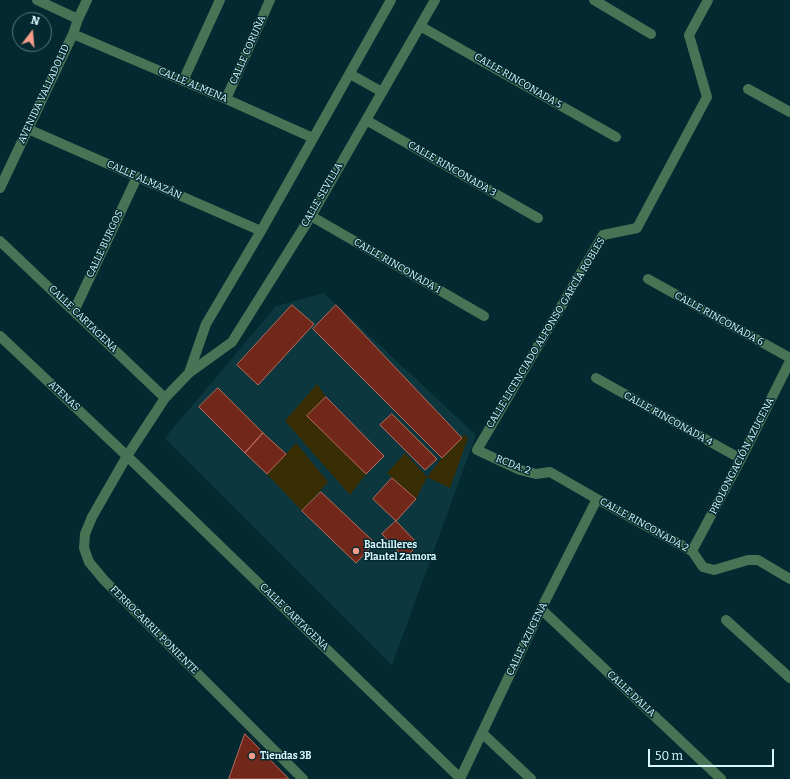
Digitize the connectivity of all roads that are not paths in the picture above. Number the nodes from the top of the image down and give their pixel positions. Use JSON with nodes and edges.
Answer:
{"nodes":[{"id":1,"x":37,"y":0,"type":"edge"},
{"id":2,"x":87,"y":0,"type":"edge"},
{"id":3,"x":220,"y":0,"type":"edge"},
{"id":4,"x":270,"y":0,"type":"edge"},
{"id":5,"x":391,"y":0,"type":"edge"},
{"id":6,"x":435,"y":0,"type":"edge"},
{"id":7,"x":594,"y":0,"type":"edge"},
{"id":8,"x":708,"y":0,"type":"edge"},
{"id":9,"x":78,"y":19,"type":"junction"},
{"id":10,"x":420,"y":26,"type":"junction"},
{"id":11,"x":73,"y":34,"type":"junction"},
{"id":12,"x":651,"y":34,"type":"dead end"},
{"id":13,"x":350,"y":74,"type":"junction"},
{"id":14,"x":183,"y":81,"type":"junction"},
{"id":15,"x":748,"y":89,"type":"dead end"},
{"id":16,"x":382,"y":92,"type":"junction"},
{"id":17,"x":226,"y":99,"type":"junction"},
{"id":18,"x":790,"y":112,"type":"edge"},
{"id":19,"x":366,"y":120,"type":"junction"},
{"id":20,"x":28,"y":129,"type":"junction"},
{"id":21,"x":616,"y":137,"type":"dead end"},
{"id":22,"x":313,"y":138,"type":"junction"},
{"id":23,"x":137,"y":177,"type":"junction"},
{"id":24,"x":0,"y":188,"type":"edge"},
{"id":25,"x":311,"y":216,"type":"junction"},
{"id":26,"x":538,"y":218,"type":"dead end"},
{"id":27,"x":261,"y":231,"type":"junction"},
{"id":28,"x":0,"y":241,"type":"edge"},
{"id":29,"x":648,"y":279,"type":"dead end"},
{"id":30,"x":74,"y":311,"type":"junction"},
{"id":31,"x":484,"y":316,"type":"dead end"},
{"id":32,"x":0,"y":336,"type":"edge"},
{"id":33,"x":790,"y":360,"type":"edge"},
{"id":34,"x":189,"y":373,"type":"junction"},
{"id":35,"x":596,"y":378,"type":"dead end"},
{"id":36,"x":165,"y":398,"type":"junction"},
{"id":37,"x":477,"y":450,"type":"joint"},
{"id":38,"x":127,"y":456,"type":"junction"},
{"id":39,"x":741,"y":459,"type":"junction"},
{"id":40,"x":550,"y":472,"type":"joint"},
{"id":41,"x":597,"y":499,"type":"junction"},
{"id":42,"x":692,"y":551,"type":"junction"},
{"id":43,"x":790,"y":579,"type":"edge"},
{"id":44,"x":541,"y":609,"type":"junction"},
{"id":45,"x":726,"y":620,"type":"dead end"},
{"id":46,"x":790,"y":678,"type":"edge"},
{"id":47,"x":482,"y":733,"type":"junction"},
{"id":48,"x":303,"y":779,"type":"edge"},
{"id":49,"x":460,"y":779,"type":"edge"},
{"id":50,"x":531,"y":779,"type":"edge"},
{"id":51,"x":721,"y":779,"type":"edge"}],
"edges":[{"from":1,"to":9,"type":"street"},
{"from":2,"to":9,"type":"street","name":"AVENIDA VALLADOLID"},
{"from":3,"to":14,"type":"street"},
{"from":4,"to":17,"type":"street","name":"CALLE CORUÑA"},
{"from":5,"to":13,"type":"street","name":"CALLE SEVILLA"},
{"from":6,"to":10,"type":"street","name":"CALLE SEVILLA"},
{"from":7,"to":12,"type":"street"},
{"from":8,"to":37,"type":"street","name":"CALLE LICENCIADO ALFONSO GARCÍA ROBLES"},
{"from":9,"to":11,"type":"street","name":"AVENIDA VALLADOLID"},
{"from":10,"to":16,"type":"street","name":"CALLE SEVILLA"},
{"from":10,"to":21,"type":"street","name":"CALLE RINCONADA 5"},
{"from":11,"to":14,"type":"street","name":"CALLE ALMENA"},
{"from":11,"to":20,"type":"street","name":"AVENIDA VALLADOLID"},
{"from":13,"to":16,"type":"street"},
{"from":13,"to":22,"type":"street","name":"CALLE SEVILLA"},
{"from":14,"to":17,"type":"street","name":"CALLE ALMENA"},
{"from":15,"to":18,"type":"street"},
{"from":16,"to":19,"type":"street","name":"CALLE SEVILLA"},
{"from":17,"to":22,"type":"street","name":"CALLE ALMENA"},
{"from":19,"to":25,"type":"street","name":"CALLE SEVILLA"},
{"from":19,"to":26,"type":"street","name":"CALLE RINCONADA 3"},
{"from":20,"to":23,"type":"street","name":"CALLE ALMAZÁN"},
{"from":20,"to":24,"type":"street","name":"AVENIDA VALLADOLID"},
{"from":22,"to":27,"type":"street","name":"CALLE SEVILLA"},
{"from":23,"to":27,"type":"street","name":"CALLE ALMAZÁN"},
{"from":23,"to":30,"type":"street","name":"CALLE BURGOS"},
{"from":25,"to":31,"type":"street","name":"CALLE RINCONADA 1"},
{"from":25,"to":34,"type":"street","name":"CALLE SEVILLA"},
{"from":27,"to":34,"type":"street","name":"CALLE SEVILLA"},
{"from":28,"to":30,"type":"street","name":"CALLE CARTAGENA"},
{"from":29,"to":33,"type":"street","name":"CALLE RINCONADA 6"},
{"from":30,"to":36,"type":"street","name":"CALLE CARTAGENA"},
{"from":32,"to":38,"type":"street","name":"ATENAS"},
{"from":33,"to":39,"type":"street","name":"PROLONGACIÓN AZUCENA"},
{"from":34,"to":36,"type":"street","name":"CALLE SEVILLA"},
{"from":35,"to":39,"type":"street","name":"CALLE RINCONADA 4"},
{"from":36,"to":38,"type":"street","name":"CALLE SEVILLA"},
{"from":37,"to":40,"type":"street","name":"RCDA. 2"},
{"from":38,"to":48,"type":"street","name":"FERROCARRIL PONIENTE"},
{"from":38,"to":49,"type":"street","name":"CALLE CARTAGENA"},
{"from":39,"to":42,"type":"street","name":"PROLONGACIÓN AZUCENA"},
{"from":40,"to":41,"type":"street","name":"CALLE RINCONADA 2"},
{"from":41,"to":42,"type":"street","name":"CALLE RINCONADA 2"},
{"from":41,"to":44,"type":"street","name":"CALLE AZUCENA"},
{"from":42,"to":43,"type":"street","name":"CALLE RINCONADA 2"},
{"from":44,"to":47,"type":"street","name":"CALLE AZUCENA"},
{"from":44,"to":51,"type":"street","name":"CALLE DALIA"},
{"from":45,"to":46,"type":"street"},
{"from":47,"to":49,"type":"street","name":"CALLE AZUCENA"},
{"from":47,"to":50,"type":"street"}]}
